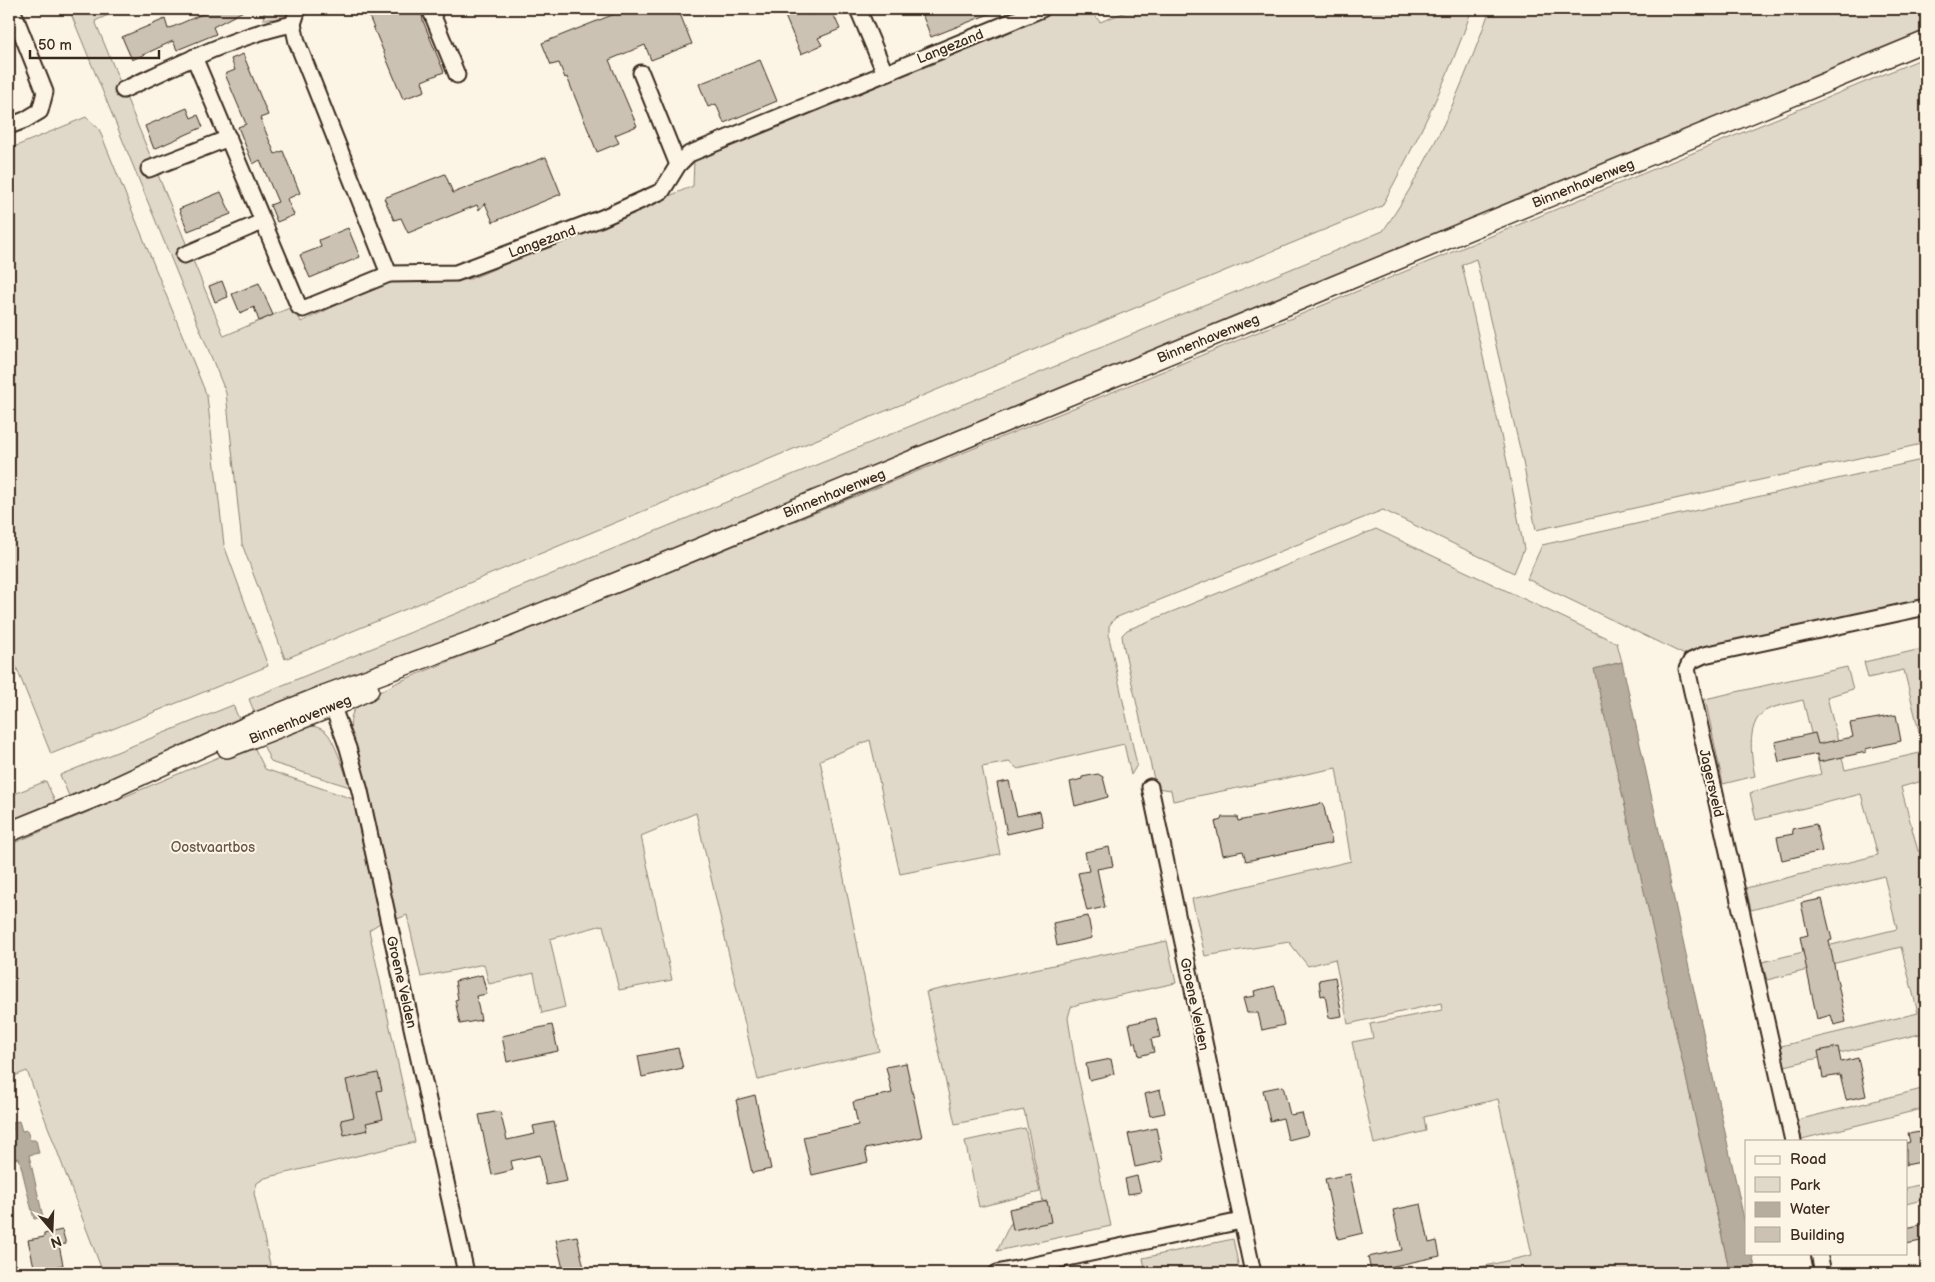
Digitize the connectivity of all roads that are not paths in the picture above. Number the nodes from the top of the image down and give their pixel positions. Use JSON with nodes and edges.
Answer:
{"nodes":[{"id":1,"x":12,"y":9,"type":"edge"},
{"id":2,"x":298,"y":9,"type":"edge"},
{"id":3,"x":430,"y":9,"type":"edge"},
{"id":4,"x":858,"y":9,"type":"edge"},
{"id":5,"x":1042,"y":9,"type":"edge"},
{"id":6,"x":294,"y":24,"type":"junction"},
{"id":7,"x":1926,"y":41,"type":"edge"},
{"id":8,"x":194,"y":58,"type":"junction"},
{"id":9,"x":641,"y":73,"type":"dead end"},
{"id":10,"x":885,"y":73,"type":"junction"},
{"id":11,"x":456,"y":75,"type":"dead end"},
{"id":12,"x":123,"y":90,"type":"dead end"},
{"id":13,"x":9,"y":126,"type":"edge"},
{"id":14,"x":229,"y":138,"type":"junction"},
{"id":15,"x":678,"y":165,"type":"junction"},
{"id":16,"x":149,"y":169,"type":"dead end"},
{"id":17,"x":262,"y":222,"type":"junction"},
{"id":18,"x":184,"y":255,"type":"dead end"},
{"id":19,"x":389,"y":274,"type":"junction"},
{"id":20,"x":1926,"y":607,"type":"edge"},
{"id":21,"x":330,"y":700,"type":"junction"},
{"id":22,"x":1150,"y":787,"type":"dead end"},
{"id":23,"x":9,"y":832,"type":"edge"},
{"id":24,"x":1793,"y":1140,"type":"edge"},
{"id":25,"x":1241,"y":1221,"type":"junction"},
{"id":26,"x":1819,"y":1254,"type":"edge"},
{"id":27,"x":466,"y":1273,"type":"edge"},
{"id":28,"x":997,"y":1273,"type":"edge"},
{"id":29,"x":1253,"y":1273,"type":"edge"},
{"id":30,"x":1823,"y":1273,"type":"edge"}],
"edges":[{"from":1,"to":13,"type":"street"},
{"from":2,"to":6,"type":"street"},
{"from":3,"to":11,"type":"street"},
{"from":4,"to":10,"type":"street"},
{"from":5,"to":10,"type":"street","name":"Langezand"},
{"from":6,"to":8,"type":"street"},
{"from":6,"to":19,"type":"street"},
{"from":7,"to":21,"type":"street","name":"Binnenhavenweg"},
{"from":8,"to":12,"type":"street"},
{"from":8,"to":14,"type":"street","name":"Langezand"},
{"from":9,"to":15,"type":"street"},
{"from":10,"to":15,"type":"street","name":"Langezand"},
{"from":14,"to":16,"type":"street"},
{"from":14,"to":17,"type":"street","name":"Langezand"},
{"from":15,"to":19,"type":"street","name":"Langezand"},
{"from":17,"to":18,"type":"street"},
{"from":17,"to":19,"type":"street","name":"Langezand"},
{"from":20,"to":24,"type":"street","name":"Jagersveld"},
{"from":21,"to":23,"type":"street","name":"Binnenhavenweg"},
{"from":21,"to":27,"type":"street","name":"Groene Velden"},
{"from":22,"to":25,"type":"street","name":"Groene Velden"},
{"from":25,"to":28,"type":"street"},
{"from":25,"to":29,"type":"street","name":"Groene Velden"},
{"from":26,"to":30,"type":"street"}]}
